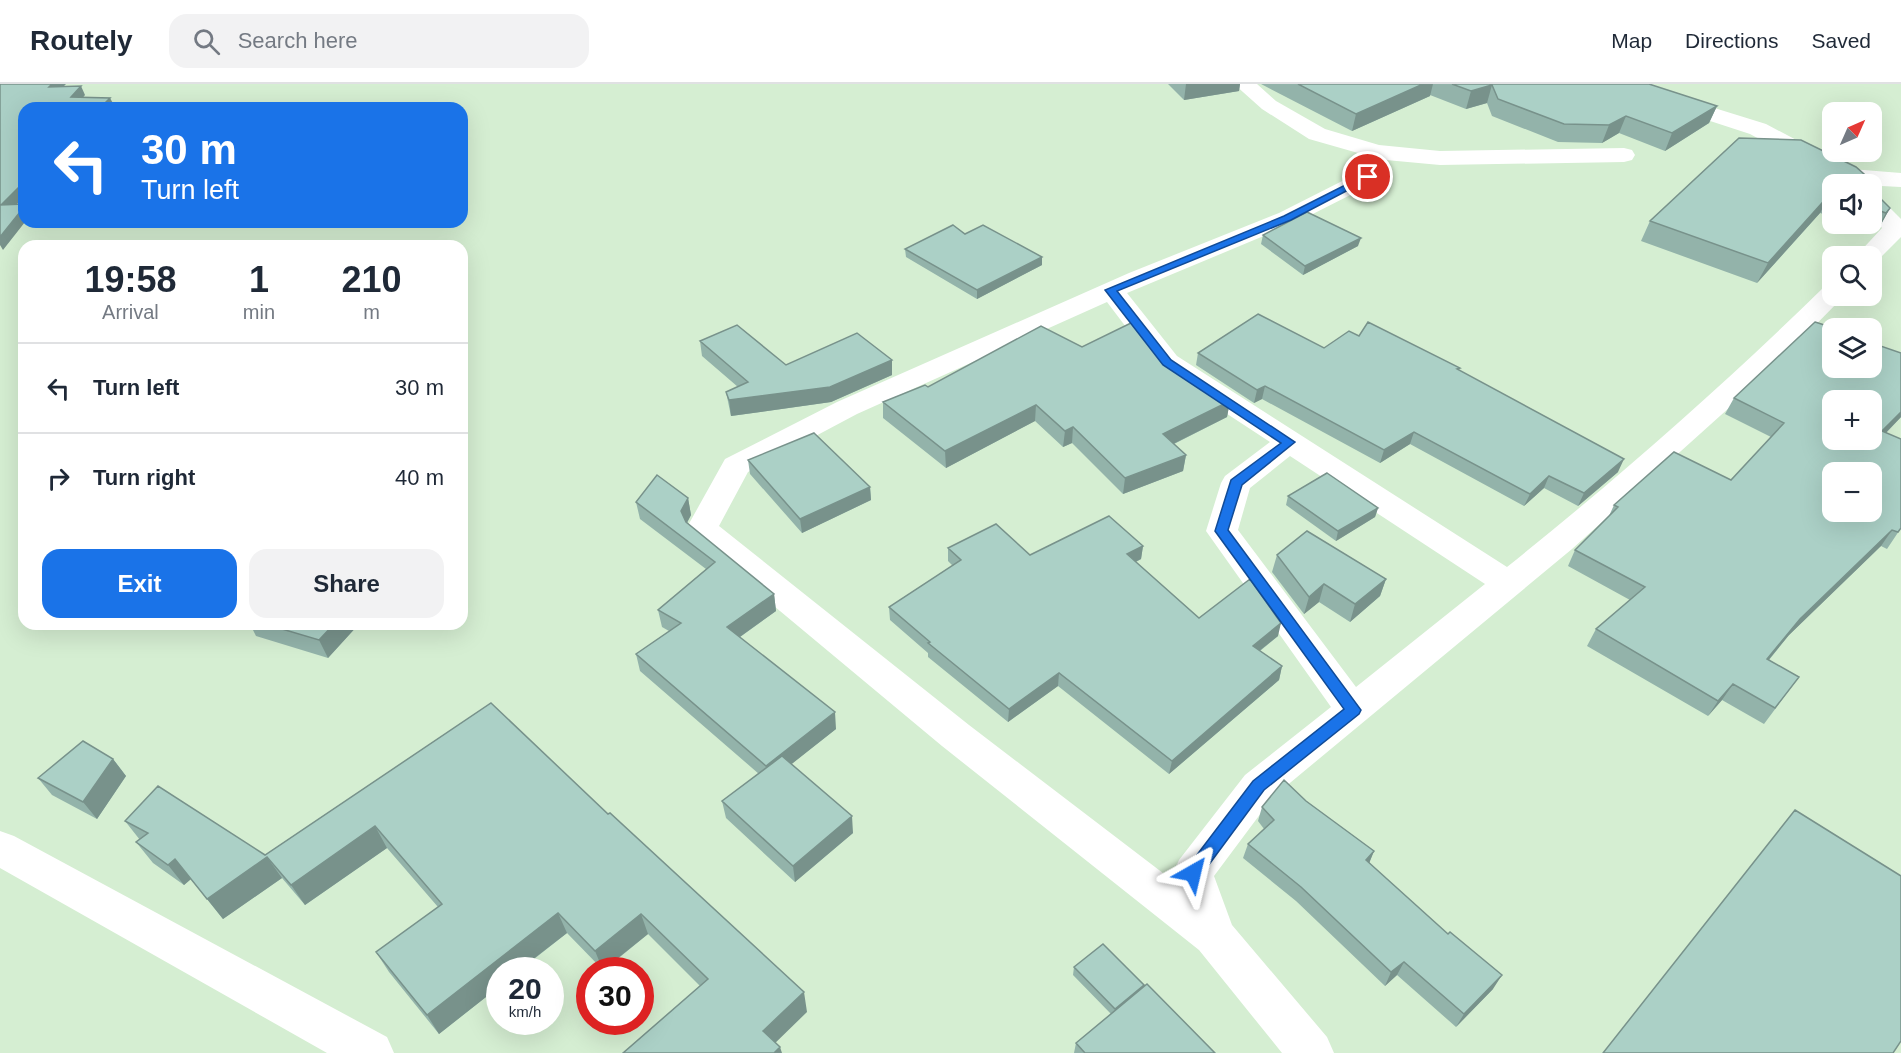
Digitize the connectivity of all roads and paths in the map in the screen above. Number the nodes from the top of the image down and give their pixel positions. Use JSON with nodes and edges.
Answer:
{"nodes":[{"id":1,"x":1244,"y":84,"type":"edge"},
{"id":2,"x":1616,"y":84,"type":"edge"},
{"id":3,"x":1377,"y":152,"type":"junction"},
{"id":4,"x":1624,"y":155,"type":"dead end"},
{"id":5,"x":1839,"y":174,"type":"edge"},
{"id":6,"x":1882,"y":180,"type":"edge"},
{"id":7,"x":1901,"y":180,"type":"edge"},
{"id":8,"x":1882,"y":213,"type":"edge"},
{"id":9,"x":1878,"y":246,"type":"edge"},
{"id":10,"x":1111,"y":290,"type":"junction"},
{"id":11,"x":1822,"y":303,"type":"edge"},
{"id":12,"x":1289,"y":442,"type":"junction"},
{"id":13,"x":1509,"y":584,"type":"junction"},
{"id":14,"x":1353,"y":710,"type":"junction"},
{"id":15,"x":0,"y":848,"type":"edge"},
{"id":16,"x":1214,"y":936,"type":"junction"},
{"id":17,"x":371,"y":1053,"type":"edge"},
{"id":18,"x":1311,"y":1053,"type":"edge"}],
"edges":[{"from":1,"to":3,"type":"street"},
{"from":2,"to":5,"type":"street"},
{"from":3,"to":4,"type":"street"},
{"from":3,"to":10,"type":"street"},
{"from":6,"to":7,"type":"street"},
{"from":8,"to":9,"type":"street"},
{"from":10,"to":12,"type":"street"},
{"from":10,"to":16,"type":"street"},
{"from":11,"to":13,"type":"street"},
{"from":12,"to":13,"type":"street"},
{"from":12,"to":14,"type":"street"},
{"from":13,"to":14,"type":"street"},
{"from":14,"to":16,"type":"street"},
{"from":15,"to":17,"type":"street"},
{"from":16,"to":18,"type":"street"}]}
